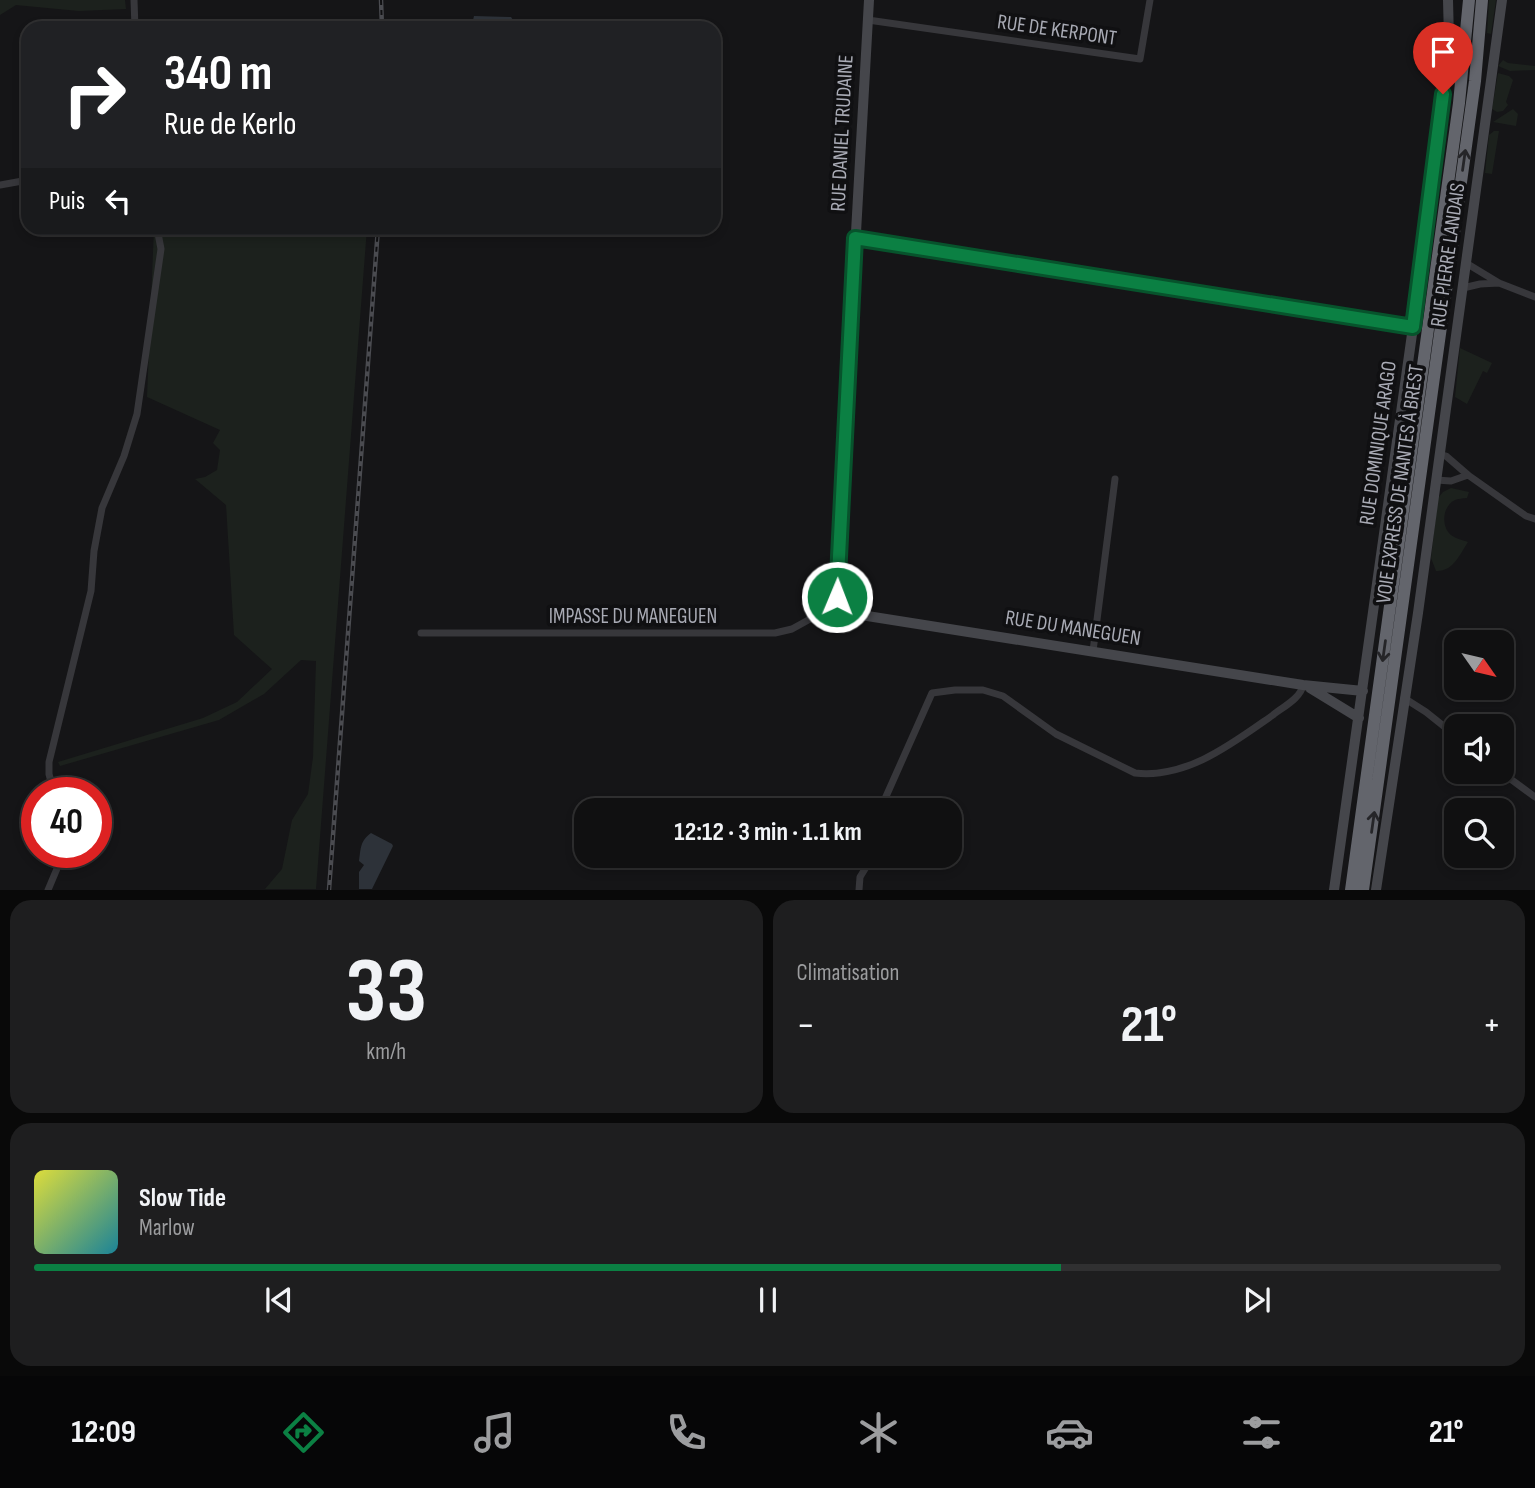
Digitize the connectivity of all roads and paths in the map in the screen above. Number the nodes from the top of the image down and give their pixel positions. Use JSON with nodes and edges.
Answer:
{"nodes":[{"id":1,"x":134,"y":0,"type":"edge"},
{"id":2,"x":869,"y":0,"type":"edge"},
{"id":3,"x":1150,"y":0,"type":"edge"},
{"id":4,"x":1448,"y":0,"type":"edge"},
{"id":5,"x":1469,"y":0,"type":"edge"},
{"id":6,"x":1482,"y":0,"type":"edge"},
{"id":7,"x":1502,"y":0,"type":"edge"},
{"id":8,"x":868,"y":20,"type":"junction"},
{"id":9,"x":135,"y":21,"type":"edge"},
{"id":10,"x":21,"y":181,"type":"edge"},
{"id":11,"x":0,"y":185,"type":"edge"},
{"id":12,"x":158,"y":235,"type":"edge"},
{"id":13,"x":855,"y":238,"type":"junction"},
{"id":14,"x":1466,"y":263,"type":"junction"},
{"id":15,"x":1499,"y":283,"type":"junction"},
{"id":16,"x":1463,"y":288,"type":"junction"},
{"id":17,"x":1535,"y":297,"type":"edge"},
{"id":18,"x":1413,"y":327,"type":"junction"},
{"id":19,"x":1439,"y":454,"type":"junction"},
{"id":20,"x":1468,"y":475,"type":"junction"},
{"id":21,"x":1115,"y":480,"type":"dead end"},
{"id":22,"x":1436,"y":480,"type":"junction"},
{"id":23,"x":1535,"y":519,"type":"edge"},
{"id":24,"x":839,"y":603,"type":"junction"},
{"id":25,"x":421,"y":632,"type":"dead end"},
{"id":26,"x":1093,"y":651,"type":"junction"},
{"id":27,"x":1303,"y":685,"type":"junction"},
{"id":28,"x":1363,"y":691,"type":"junction"},
{"id":29,"x":1404,"y":698,"type":"junction"},
{"id":30,"x":1359,"y":718,"type":"junction"},
{"id":31,"x":1444,"y":726,"type":"edge"},
{"id":32,"x":50,"y":777,"type":"edge"},
{"id":33,"x":1514,"y":781,"type":"edge"},
{"id":34,"x":1535,"y":797,"type":"edge"},
{"id":35,"x":885,"y":798,"type":"edge"},
{"id":36,"x":57,"y":868,"type":"edge"},
{"id":37,"x":866,"y":868,"type":"edge"},
{"id":38,"x":47,"y":890,"type":"edge"},
{"id":39,"x":859,"y":890,"type":"edge"},
{"id":40,"x":1334,"y":890,"type":"edge"},
{"id":41,"x":1351,"y":890,"type":"edge"},
{"id":42,"x":1363,"y":890,"type":"edge"},
{"id":43,"x":1377,"y":890,"type":"edge"}],
"edges":[{"from":1,"to":9,"type":"street"},
{"from":2,"to":8,"type":"street","name":"RUE DANIEL TRUDAINE"},
{"from":3,"to":8,"type":"street","name":"RUE DE KERPONT"},
{"from":4,"to":18,"type":"street","name":"RUE DOMINIQUE ARAGO"},
{"from":5,"to":41,"type":"highway","name":"VOIE EXPRESS DE NANTES À BREST","one_way":true},
{"from":42,"to":6,"type":"highway","name":"VOIE EXPRESS DE NANTES À BREST","one_way":true},
{"from":7,"to":14,"type":"street","name":"RUE PIERRE LANDAIS"},
{"from":8,"to":13,"type":"street","name":"RUE DANIEL TRUDAINE"},
{"from":10,"to":11,"type":"street"},
{"from":12,"to":32,"type":"street"},
{"from":13,"to":18,"type":"street"},
{"from":13,"to":24,"type":"street","name":"RUE DANIEL TRUDAINE"},
{"from":14,"to":15,"type":"street"},
{"from":14,"to":16,"type":"street","name":"RUE PIERRE LANDAIS"},
{"from":15,"to":16,"type":"street"},
{"from":15,"to":17,"type":"street"},
{"from":16,"to":19,"type":"street","name":"RUE PIERRE LANDAIS"},
{"from":18,"to":28,"type":"street","name":"RUE DOMINIQUE ARAGO"},
{"from":19,"to":20,"type":"street"},
{"from":19,"to":22,"type":"street","name":"RUE PIERRE LANDAIS"},
{"from":20,"to":22,"type":"street"},
{"from":20,"to":23,"type":"street"},
{"from":21,"to":26,"type":"street"},
{"from":22,"to":29,"type":"street","name":"RUE PIERRE LANDAIS"},
{"from":24,"to":25,"type":"street","name":"IMPASSE DU MANEGUEN"},
{"from":24,"to":26,"type":"street","name":"RUE DU MANEGUEN"},
{"from":26,"to":27,"type":"street","name":"RUE DU MANEGUEN"},
{"from":27,"to":28,"type":"street","name":"RUE DU MANEGUEN"},
{"from":27,"to":30,"type":"street","name":"RUE DU MANEGUEN"},
{"from":27,"to":35,"type":"street"},
{"from":28,"to":30,"type":"street","name":"RUE DOMINIQUE ARAGO"},
{"from":29,"to":31,"type":"street"},
{"from":29,"to":43,"type":"street","name":"RUE PIERRE LANDAIS"},
{"from":30,"to":40,"type":"street","name":"RUE DOMINIQUE ARAGO"},
{"from":33,"to":34,"type":"street"},
{"from":36,"to":38,"type":"street"},
{"from":37,"to":39,"type":"street"}]}
